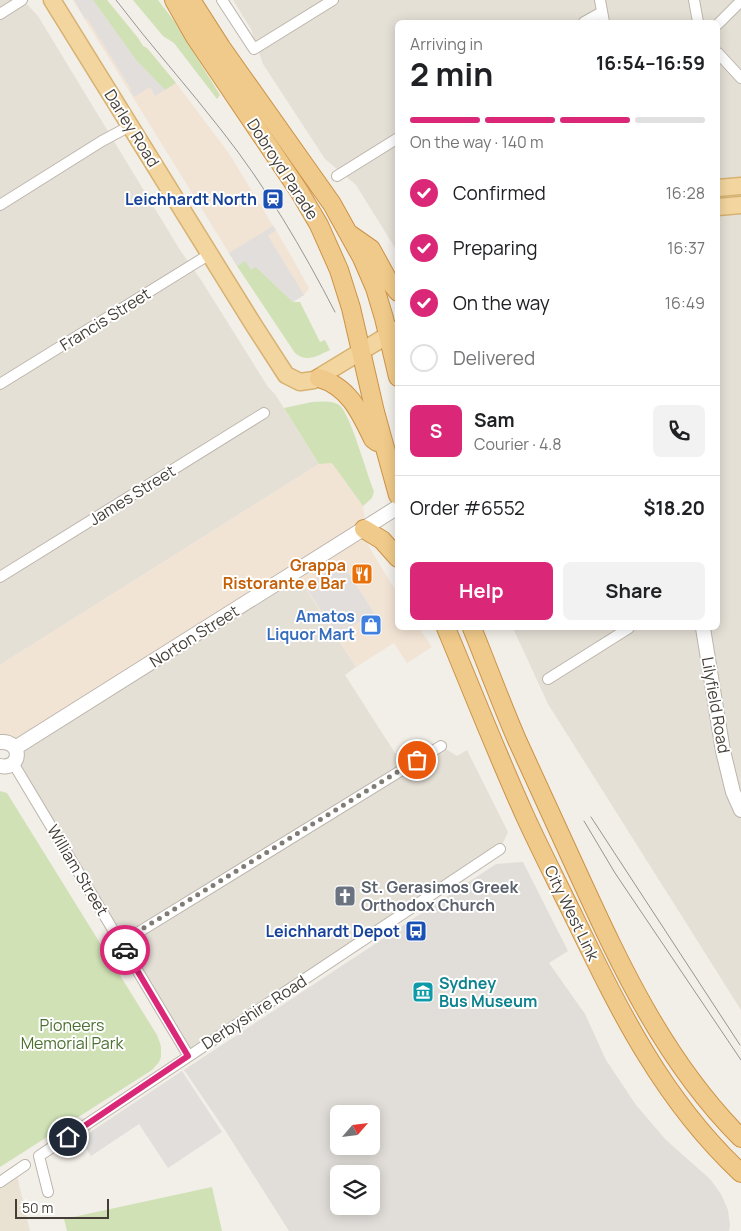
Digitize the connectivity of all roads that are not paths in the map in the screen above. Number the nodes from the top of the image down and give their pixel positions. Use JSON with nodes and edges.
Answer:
{"nodes":[{"id":1,"x":22,"y":0,"type":"edge"},
{"id":2,"x":36,"y":0,"type":"edge"},
{"id":3,"x":51,"y":0,"type":"edge"},
{"id":4,"x":174,"y":0,"type":"edge"},
{"id":5,"x":192,"y":0,"type":"edge"},
{"id":6,"x":222,"y":0,"type":"edge"},
{"id":7,"x":333,"y":0,"type":"edge"},
{"id":8,"x":600,"y":0,"type":"edge"},
{"id":9,"x":694,"y":0,"type":"edge"},
{"id":10,"x":741,"y":1,"type":"edge"},
{"id":11,"x":602,"y":12,"type":"junction"},
{"id":12,"x":0,"y":14,"type":"edge"},
{"id":13,"x":588,"y":20,"type":"edge"},
{"id":14,"x":604,"y":20,"type":"edge"},
{"id":15,"x":698,"y":20,"type":"edge"},
{"id":16,"x":720,"y":22,"type":"edge"},
{"id":17,"x":720,"y":55,"type":"edge"},
{"id":18,"x":741,"y":78,"type":"edge"},
{"id":19,"x":130,"y":126,"type":"junction"},
{"id":20,"x":395,"y":140,"type":"edge"},
{"id":21,"x":336,"y":176,"type":"dead end"},
{"id":22,"x":741,"y":186,"type":"edge"},
{"id":23,"x":720,"y":188,"type":"edge"},
{"id":24,"x":0,"y":205,"type":"edge"},
{"id":25,"x":741,"y":205,"type":"edge"},
{"id":26,"x":720,"y":207,"type":"edge"},
{"id":27,"x":347,"y":232,"type":"junction"},
{"id":28,"x":210,"y":254,"type":"junction"},
{"id":29,"x":395,"y":288,"type":"edge"},
{"id":30,"x":393,"y":332,"type":"edge"},
{"id":31,"x":395,"y":350,"type":"edge"},
{"id":32,"x":362,"y":351,"type":"junction"},
{"id":33,"x":319,"y":378,"type":"junction"},
{"id":34,"x":0,"y":384,"type":"edge"},
{"id":35,"x":264,"y":413,"type":"dead end"},
{"id":36,"x":385,"y":449,"type":"junction"},
{"id":37,"x":395,"y":484,"type":"edge"},
{"id":38,"x":395,"y":510,"type":"edge"},
{"id":39,"x":364,"y":529,"type":"junction"},
{"id":40,"x":395,"y":555,"type":"edge"},
{"id":41,"x":0,"y":577,"type":"edge"},
{"id":42,"x":447,"y":630,"type":"edge"},
{"id":43,"x":473,"y":630,"type":"edge"},
{"id":44,"x":626,"y":630,"type":"edge"},
{"id":45,"x":703,"y":630,"type":"edge"},
{"id":46,"x":548,"y":679,"type":"dead end"},
{"id":47,"x":0,"y":742,"type":"edge"},
{"id":48,"x":441,"y":746,"type":"dead end"},
{"id":49,"x":15,"y":748,"type":"junction"},
{"id":50,"x":7,"y":765,"type":"edge"},
{"id":51,"x":741,"y":810,"type":"edge"},
{"id":52,"x":500,"y":849,"type":"dead end"},
{"id":53,"x":121,"y":942,"type":"junction"},
{"id":54,"x":188,"y":1056,"type":"junction"},
{"id":55,"x":741,"y":1138,"type":"edge"},
{"id":56,"x":25,"y":1165,"type":"dead end"},
{"id":57,"x":741,"y":1173,"type":"edge"},
{"id":58,"x":0,"y":1182,"type":"edge"},
{"id":59,"x":48,"y":1192,"type":"dead end"}],
"edges":[{"from":1,"to":12,"type":"street"},
{"from":2,"to":3,"type":"main road","name":"Darley Road"},
{"from":3,"to":19,"type":"main road","name":"Darley Road"},
{"from":4,"to":32,"type":"highway","name":"Dobroyd Parade"},
{"from":5,"to":27,"type":"highway","name":"Dobroyd Parade"},
{"from":6,"to":7,"type":"street"},
{"from":8,"to":11,"type":"street"},
{"from":9,"to":15,"type":"street"},
{"from":10,"to":16,"type":"street"},
{"from":11,"to":13,"type":"street"},
{"from":11,"to":14,"type":"street"},
{"from":17,"to":18,"type":"street"},
{"from":19,"to":24,"type":"street"},
{"from":19,"to":28,"type":"main road","name":"Darley Road"},
{"from":20,"to":21,"type":"street"},
{"from":22,"to":23,"type":"main road"},
{"from":25,"to":26,"type":"main road"},
{"from":27,"to":29,"type":"highway"},
{"from":27,"to":30,"type":"highway","name":"Dobroyd Parade"},
{"from":28,"to":33,"type":"main road","name":"Darley Road"},
{"from":28,"to":34,"type":"street","name":"Francis Street"},
{"from":30,"to":31,"type":"highway"},
{"from":30,"to":32,"type":"main road"},
{"from":32,"to":33,"type":"main road"},
{"from":32,"to":36,"type":"highway"},
{"from":33,"to":36,"type":"highway"},
{"from":35,"to":41,"type":"street","name":"James Street"},
{"from":36,"to":37,"type":"highway"},
{"from":38,"to":39,"type":"street","name":"Norton Street"},
{"from":39,"to":40,"type":"highway"},
{"from":39,"to":49,"type":"street","name":"Norton Street"},
{"from":42,"to":57,"type":"highway","name":"City West Link"},
{"from":43,"to":55,"type":"highway","name":"City West Link"},
{"from":44,"to":46,"type":"street"},
{"from":45,"to":51,"type":"street","name":"Lilyfield Road"},
{"from":47,"to":49,"type":"street"},
{"from":48,"to":53,"type":"street"},
{"from":49,"to":50,"type":"street"},
{"from":50,"to":53,"type":"street","name":"William Street"},
{"from":52,"to":54,"type":"street","name":"Derbyshire Road"},
{"from":53,"to":54,"type":"street","name":"William Street"},
{"from":54,"to":59,"type":"street","name":"Derbyshire Road"},
{"from":56,"to":58,"type":"street"}]}
